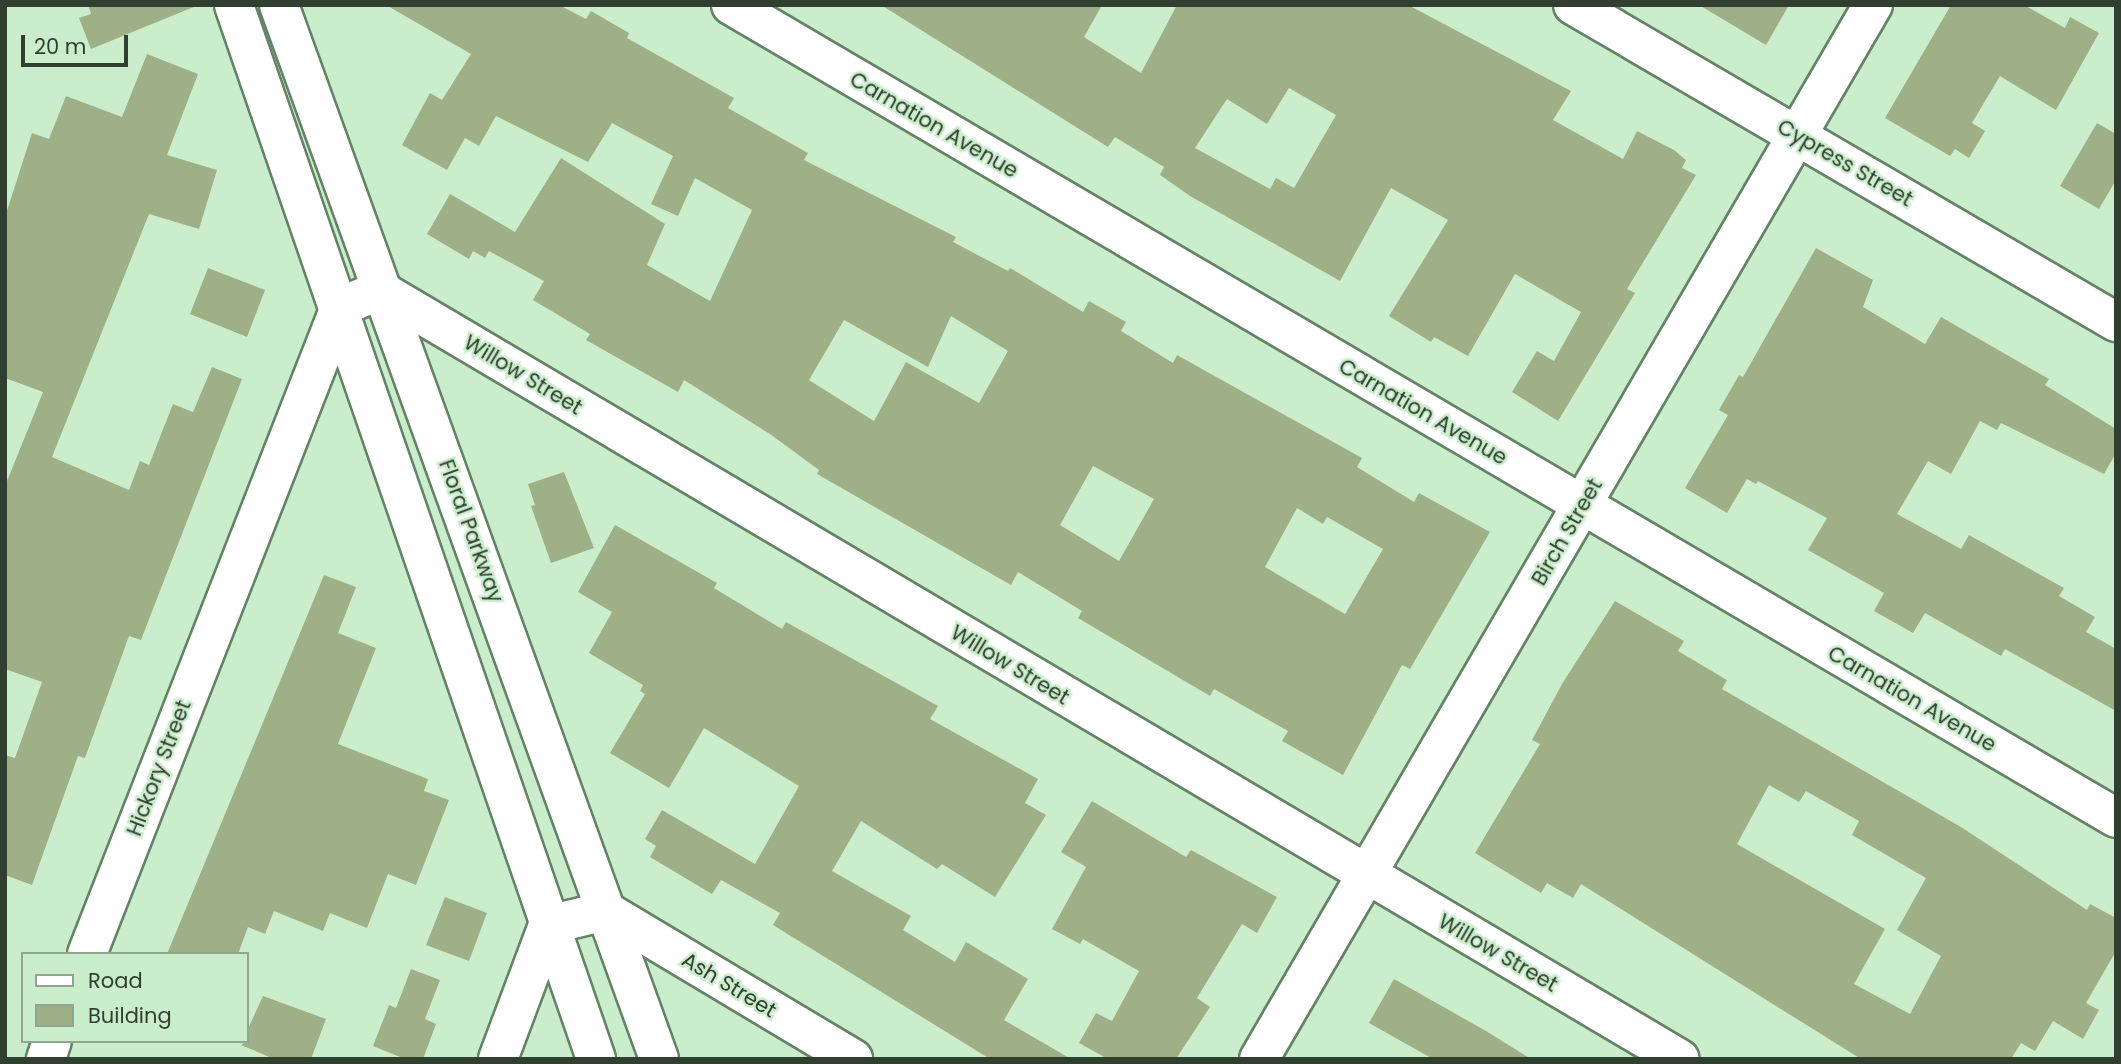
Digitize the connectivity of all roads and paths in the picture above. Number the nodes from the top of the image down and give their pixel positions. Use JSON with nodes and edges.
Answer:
{"nodes":[{"id":1,"x":731,"y":5,"type":"edge"},
{"id":2,"x":1573,"y":5,"type":"edge"},
{"id":3,"x":1873,"y":5,"type":"edge"},
{"id":4,"x":282,"y":12,"type":"edge"},
{"id":5,"x":239,"y":19,"type":"edge"},
{"id":6,"x":1797,"y":135,"type":"junction"},
{"id":7,"x":380,"y":290,"type":"junction"},
{"id":8,"x":340,"y":307,"type":"junction"},
{"id":9,"x":2116,"y":322,"type":"edge"},
{"id":10,"x":1582,"y":506,"type":"junction"},
{"id":11,"x":514,"y":653,"type":"junction"},
{"id":12,"x":465,"y":669,"type":"junction"},
{"id":13,"x":2116,"y":818,"type":"edge"},
{"id":14,"x":1366,"y":876,"type":"junction"},
{"id":15,"x":606,"y":911,"type":"junction"},
{"id":16,"x":548,"y":925,"type":"junction"},
{"id":17,"x":88,"y":952,"type":"edge"},
{"id":18,"x":498,"y":1059,"type":"edge"},
{"id":19,"x":596,"y":1059,"type":"edge"},
{"id":20,"x":659,"y":1059,"type":"edge"},
{"id":21,"x":853,"y":1059,"type":"edge"},
{"id":22,"x":1259,"y":1059,"type":"edge"},
{"id":23,"x":1680,"y":1059,"type":"edge"}],
"edges":[{"from":1,"to":10,"type":"street","name":"Carnation Avenue"},
{"from":2,"to":6,"type":"street","name":"Cypress Street"},
{"from":3,"to":6,"type":"street","name":"Birch Street"},
{"from":4,"to":5,"type":"street"},
{"from":4,"to":7,"type":"street","name":"Floral Parkway"},
{"from":5,"to":8,"type":"street"},
{"from":6,"to":9,"type":"street","name":"Cypress Street"},
{"from":6,"to":10,"type":"street","name":"Birch Street"},
{"from":7,"to":8,"type":"street"},
{"from":7,"to":11,"type":"street","name":"Floral Parkway"},
{"from":7,"to":14,"type":"street","name":"Willow Street"},
{"from":8,"to":12,"type":"street"},
{"from":8,"to":17,"type":"street","name":"Hickory Street"},
{"from":10,"to":13,"type":"street","name":"Carnation Avenue"},
{"from":10,"to":14,"type":"street","name":"Birch Street"},
{"from":11,"to":12,"type":"street"},
{"from":11,"to":15,"type":"street","name":"Floral Parkway"},
{"from":12,"to":16,"type":"street"},
{"from":14,"to":22,"type":"street","name":"Birch Street"},
{"from":14,"to":23,"type":"street","name":"Willow Street"},
{"from":15,"to":16,"type":"street"},
{"from":15,"to":20,"type":"street","name":"Floral Parkway"},
{"from":15,"to":21,"type":"street","name":"Ash Street"},
{"from":16,"to":18,"type":"street"},
{"from":16,"to":19,"type":"street"}]}
